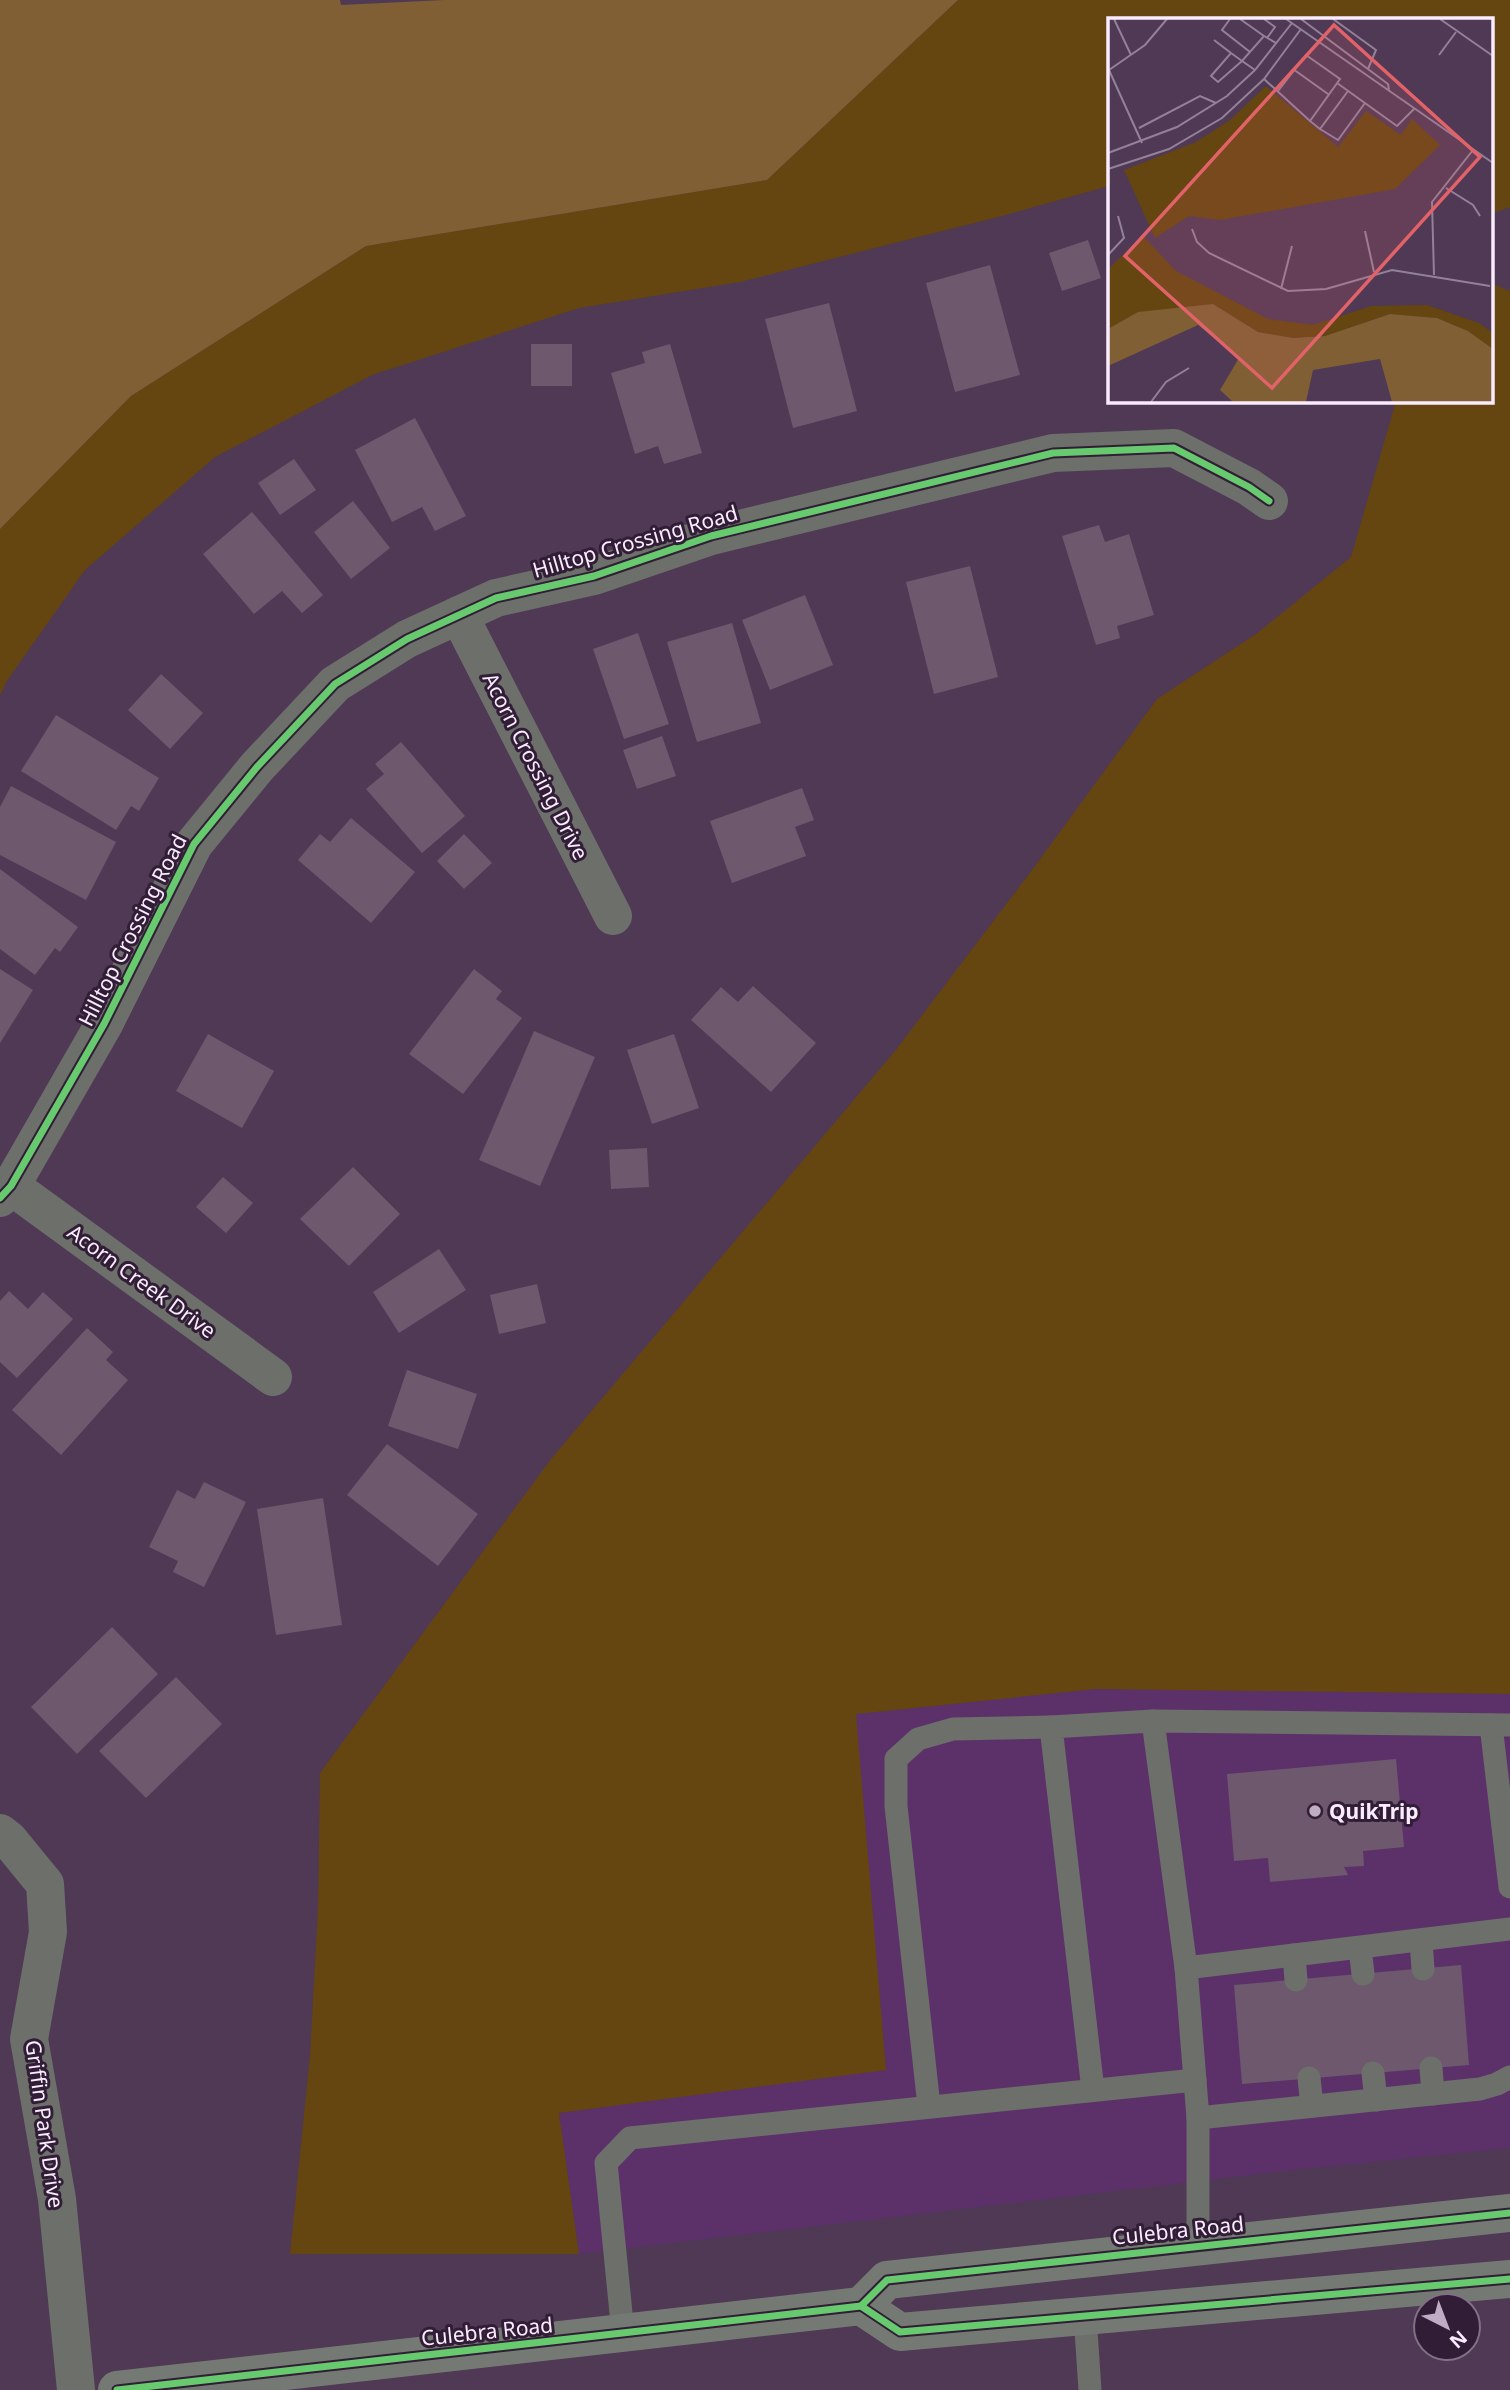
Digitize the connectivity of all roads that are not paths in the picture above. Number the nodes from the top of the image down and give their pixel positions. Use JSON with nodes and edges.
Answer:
{"nodes":[{"id":1,"x":1269,"y":501,"type":"dead end"},
{"id":2,"x":459,"y":615,"type":"junction"},
{"id":3,"x":613,"y":916,"type":"dead end"},
{"id":4,"x":6,"y":1192,"type":"edge"},
{"id":5,"x":273,"y":1377,"type":"dead end"},
{"id":6,"x":1153,"y":1721,"type":"junction"},
{"id":7,"x":1501,"y":1725,"type":"edge"},
{"id":8,"x":1051,"y":1727,"type":"junction"},
{"id":9,"x":0,"y":1833,"type":"edge"},
{"id":10,"x":1510,"y":1887,"type":"edge"},
{"id":11,"x":1510,"y":1930,"type":"edge"},
{"id":12,"x":1421,"y":1941,"type":"junction"},
{"id":13,"x":1360,"y":1948,"type":"junction"},
{"id":14,"x":1294,"y":1955,"type":"junction"},
{"id":15,"x":1186,"y":1968,"type":"junction"},
{"id":16,"x":1423,"y":1969,"type":"dead end"},
{"id":17,"x":1363,"y":1974,"type":"dead end"},
{"id":18,"x":1296,"y":1980,"type":"dead end"},
{"id":19,"x":15,"y":2042,"type":"edge"},
{"id":20,"x":1431,"y":2068,"type":"dead end"},
{"id":21,"x":1373,"y":2073,"type":"dead end"},
{"id":22,"x":1510,"y":2077,"type":"edge"},
{"id":23,"x":1309,"y":2078,"type":"dead end"},
{"id":24,"x":1195,"y":2080,"type":"junction"},
{"id":25,"x":1093,"y":2090,"type":"junction"},
{"id":26,"x":1433,"y":2094,"type":"junction"},
{"id":27,"x":1376,"y":2100,"type":"junction"},
{"id":28,"x":929,"y":2106,"type":"junction"},
{"id":29,"x":1312,"y":2106,"type":"junction"},
{"id":30,"x":1198,"y":2118,"type":"junction"},
{"id":31,"x":1510,"y":2213,"type":"edge"},
{"id":32,"x":1198,"y":2246,"type":"junction"},
{"id":33,"x":1510,"y":2279,"type":"edge"},
{"id":34,"x":861,"y":2306,"type":"junction"},
{"id":35,"x":1085,"y":2316,"type":"junction"},
{"id":36,"x":623,"y":2333,"type":"junction"},
{"id":37,"x":76,"y":2390,"type":"edge"},
{"id":38,"x":117,"y":2390,"type":"edge"},
{"id":39,"x":1090,"y":2390,"type":"edge"}],
"edges":[{"from":1,"to":2,"type":"street","name":"Hilltop Crossing Road"},
{"from":2,"to":3,"type":"street","name":"Acorn Crossing Drive"},
{"from":2,"to":4,"type":"street","name":"Hilltop Crossing Road"},
{"from":4,"to":5,"type":"street","name":"Acorn Creek Drive"},
{"from":6,"to":7,"type":"lane"},
{"from":6,"to":8,"type":"lane"},
{"from":6,"to":15,"type":"lane"},
{"from":7,"to":10,"type":"lane"},
{"from":8,"to":25,"type":"lane"},
{"from":8,"to":28,"type":"lane"},
{"from":9,"to":19,"type":"street","name":"Griffin Park Drive"},
{"from":11,"to":12,"type":"lane"},
{"from":12,"to":13,"type":"lane"},
{"from":12,"to":16,"type":"lane"},
{"from":13,"to":14,"type":"lane"},
{"from":13,"to":17,"type":"lane"},
{"from":14,"to":15,"type":"lane"},
{"from":14,"to":18,"type":"lane"},
{"from":15,"to":24,"type":"lane"},
{"from":19,"to":37,"type":"street","name":"Griffin Park Drive"},
{"from":20,"to":26,"type":"lane"},
{"from":21,"to":27,"type":"lane"},
{"from":22,"to":26,"type":"lane"},
{"from":23,"to":29,"type":"lane"},
{"from":24,"to":25,"type":"lane"},
{"from":24,"to":30,"type":"lane"},
{"from":25,"to":28,"type":"lane"},
{"from":26,"to":27,"type":"lane"},
{"from":27,"to":29,"type":"lane"},
{"from":28,"to":36,"type":"lane"},
{"from":29,"to":30,"type":"lane"},
{"from":30,"to":32,"type":"lane"},
{"from":31,"to":32,"type":"main road","name":"Culebra Road"},
{"from":32,"to":34,"type":"main road","name":"Culebra Road"},
{"from":33,"to":35,"type":"main road"},
{"from":34,"to":35,"type":"main road"},
{"from":34,"to":36,"type":"main road","name":"Culebra Road"},
{"from":35,"to":39,"type":"lane"},
{"from":36,"to":38,"type":"main road","name":"Culebra Road"}]}
